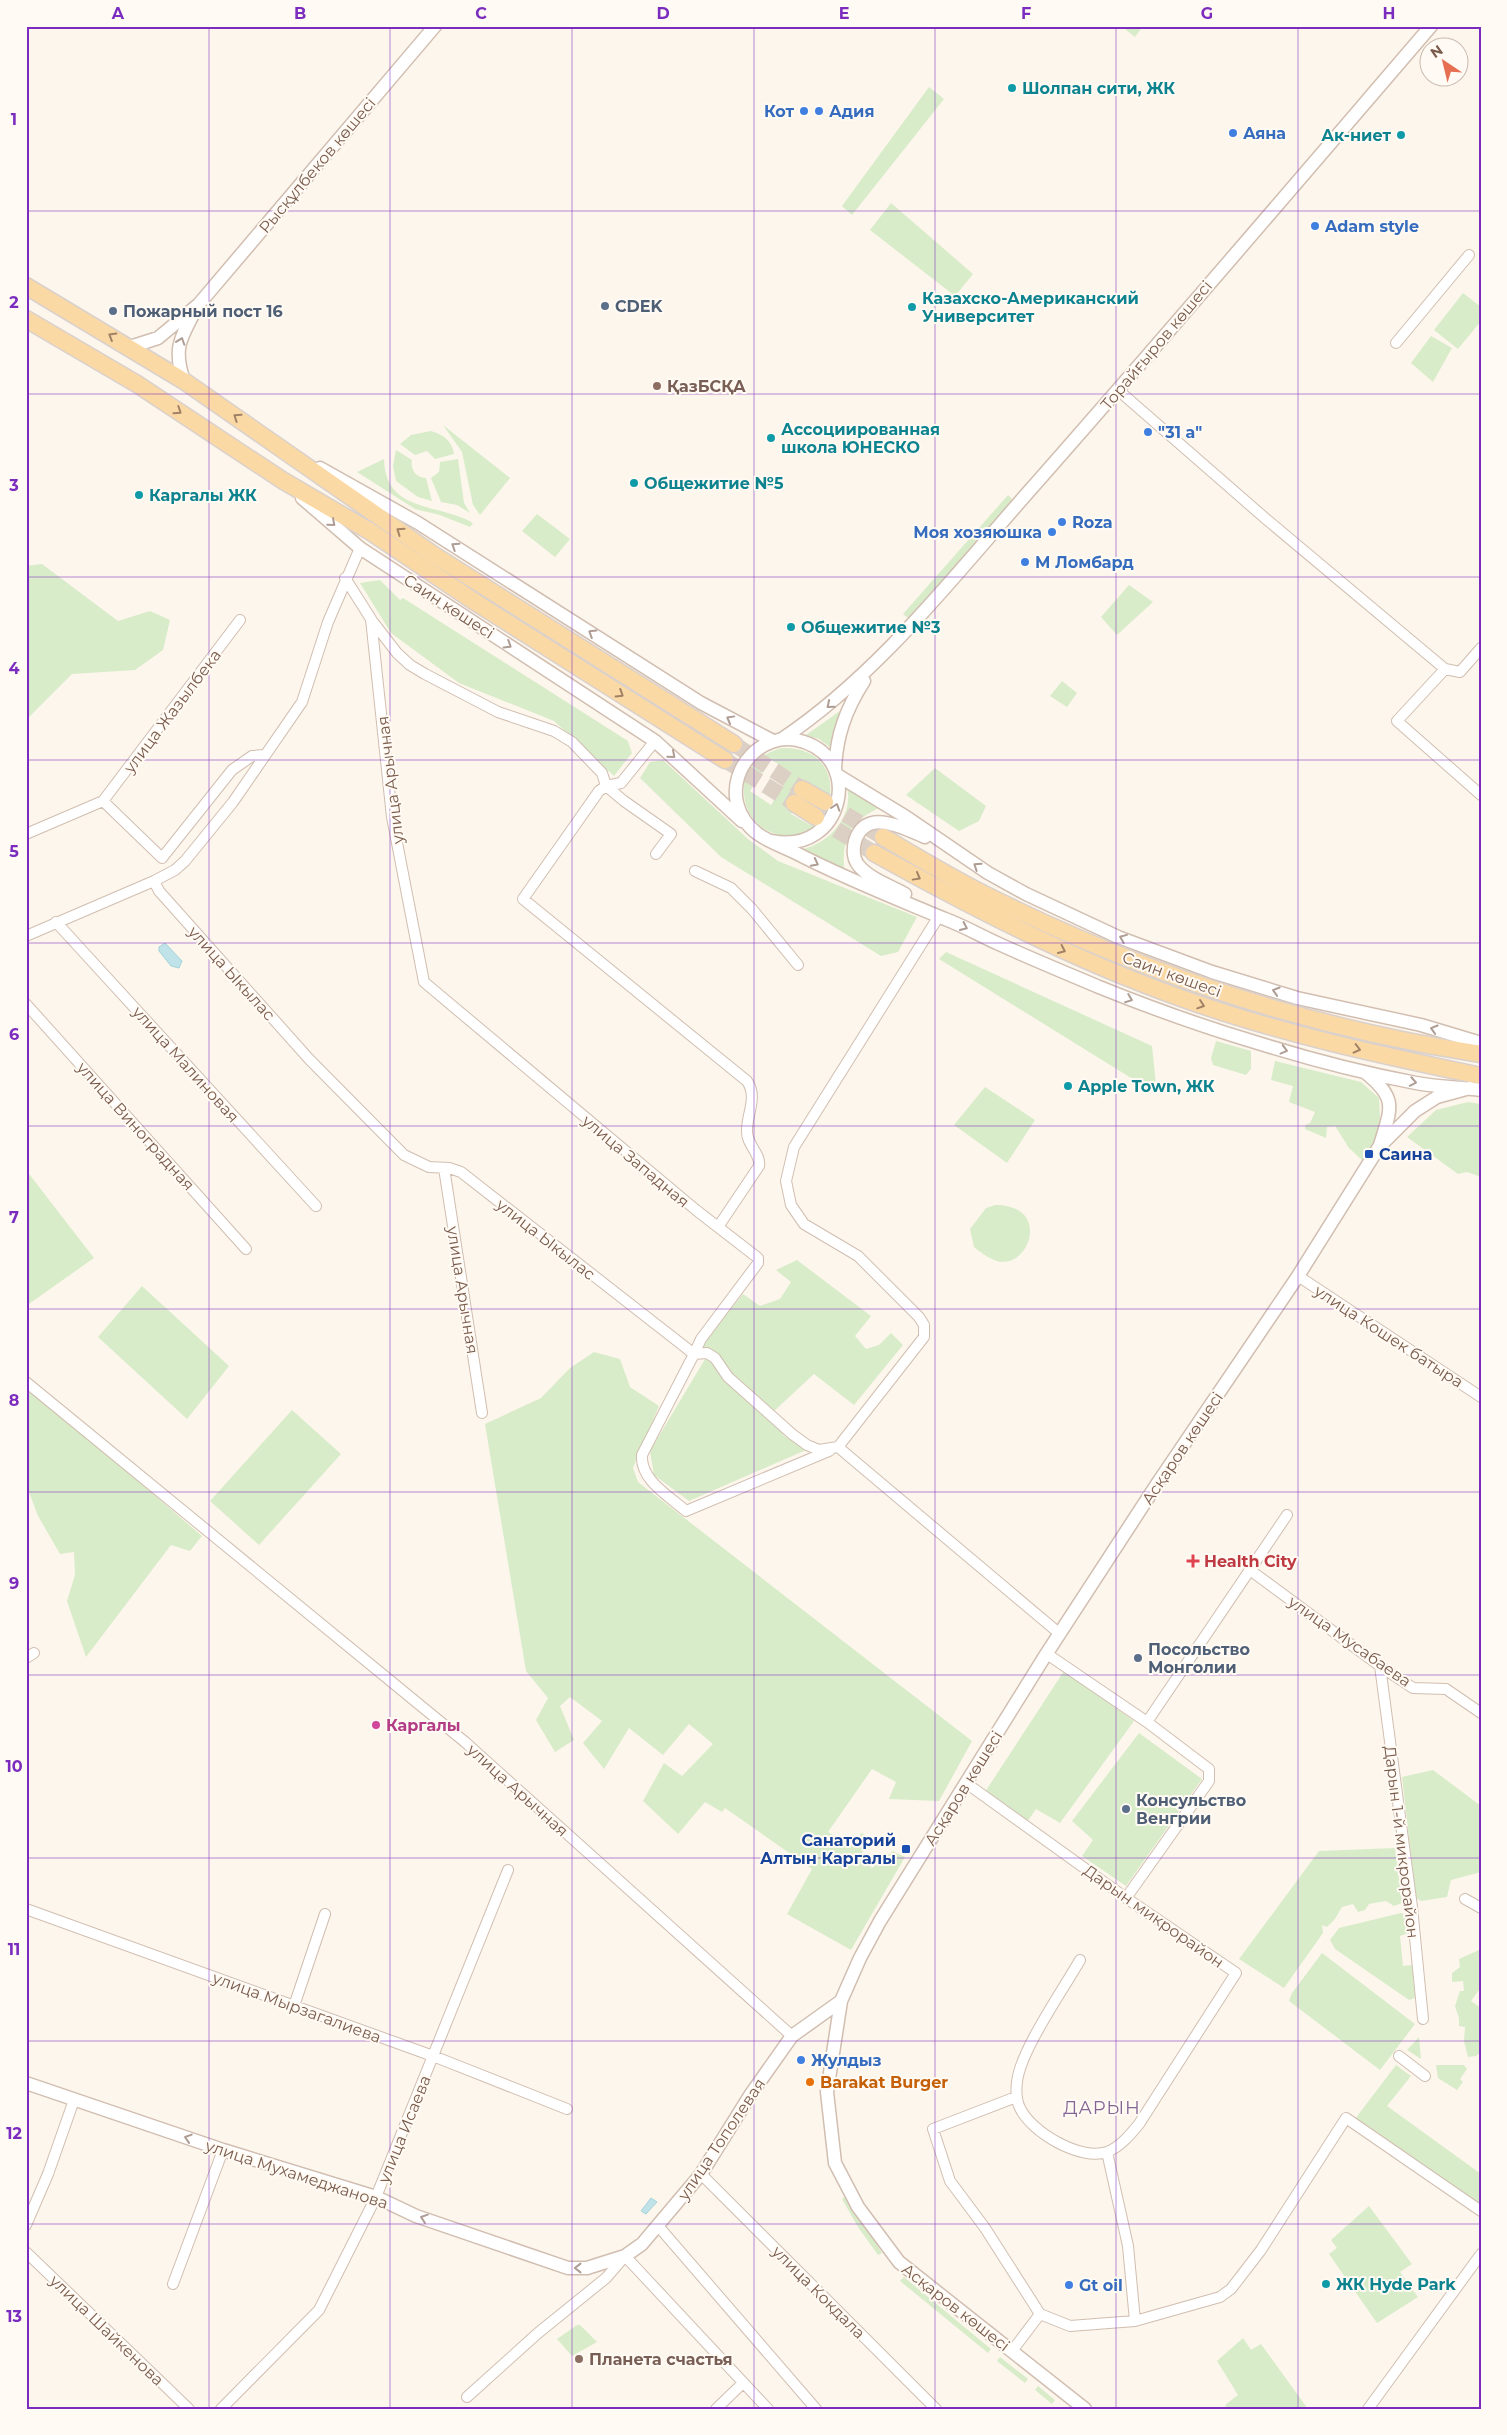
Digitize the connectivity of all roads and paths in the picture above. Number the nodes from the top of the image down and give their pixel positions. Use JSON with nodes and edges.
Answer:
{"nodes":[{"id":1,"x":435,"y":26,"type":"edge"},
{"id":2,"x":1431,"y":26,"type":"edge"},
{"id":3,"x":1469,"y":255,"type":"dead end"},
{"id":4,"x":26,"y":286,"type":"edge"},
{"id":5,"x":199,"y":304,"type":"junction"},
{"id":6,"x":26,"y":320,"type":"edge"},
{"id":7,"x":1396,"y":343,"type":"dead end"},
{"id":8,"x":130,"y":347,"type":"junction"},
{"id":9,"x":184,"y":381,"type":"junction"},
{"id":10,"x":1118,"y":390,"type":"junction"},
{"id":11,"x":277,"y":445,"type":"junction"},
{"id":12,"x":282,"y":480,"type":"junction"},
{"id":13,"x":360,"y":548,"type":"junction"},
{"id":14,"x":345,"y":578,"type":"junction"},
{"id":15,"x":371,"y":619,"type":"junction"},
{"id":16,"x":240,"y":620,"type":"dead end"},
{"id":17,"x":1481,"y":648,"type":"edge"},
{"id":18,"x":878,"y":660,"type":"junction"},
{"id":19,"x":1445,"y":669,"type":"junction"},
{"id":20,"x":655,"y":740,"type":"junction"},
{"id":21,"x":778,"y":740,"type":"junction"},
{"id":22,"x":734,"y":744,"type":"tunnel mouth"},
{"id":23,"x":265,"y":755,"type":"junction"},
{"id":24,"x":725,"y":760,"type":"tunnel mouth"},
{"id":25,"x":836,"y":773,"type":"junction"},
{"id":26,"x":606,"y":786,"type":"junction"},
{"id":27,"x":1481,"y":795,"type":"edge"},
{"id":28,"x":103,"y":801,"type":"junction"},
{"id":29,"x":825,"y":802,"type":"tunnel mouth"},
{"id":30,"x":816,"y":817,"type":"tunnel mouth"},
{"id":31,"x":756,"y":832,"type":"junction"},
{"id":32,"x":26,"y":834,"type":"edge"},
{"id":33,"x":883,"y":837,"type":"tunnel mouth"},
{"id":34,"x":772,"y":841,"type":"junction"},
{"id":35,"x":956,"y":852,"type":"junction"},
{"id":36,"x":874,"y":853,"type":"tunnel mouth"},
{"id":37,"x":656,"y":854,"type":"dead end"},
{"id":38,"x":695,"y":871,"type":"dead end"},
{"id":39,"x":154,"y":881,"type":"junction"},
{"id":40,"x":938,"y":916,"type":"junction"},
{"id":41,"x":56,"y":922,"type":"junction"},
{"id":42,"x":26,"y":936,"type":"edge"},
{"id":43,"x":798,"y":965,"type":"dead end"},
{"id":44,"x":427,"y":986,"type":"joint"},
{"id":45,"x":26,"y":1004,"type":"edge"},
{"id":46,"x":1481,"y":1043,"type":"edge"},
{"id":47,"x":1481,"y":1054,"type":"edge"},
{"id":48,"x":1365,"y":1072,"type":"junction"},
{"id":49,"x":1481,"y":1076,"type":"edge"},
{"id":50,"x":1475,"y":1089,"type":"edge"},
{"id":51,"x":1379,"y":1147,"type":"junction"},
{"id":52,"x":444,"y":1168,"type":"junction"},
{"id":53,"x":316,"y":1206,"type":"dead end"},
{"id":54,"x":718,"y":1227,"type":"junction"},
{"id":55,"x":246,"y":1249,"type":"dead end"},
{"id":56,"x":1298,"y":1276,"type":"junction"},
{"id":57,"x":694,"y":1354,"type":"junction"},
{"id":58,"x":26,"y":1382,"type":"edge"},
{"id":59,"x":1481,"y":1397,"type":"edge"},
{"id":60,"x":482,"y":1413,"type":"dead end"},
{"id":61,"x":838,"y":1447,"type":"junction"},
{"id":62,"x":1287,"y":1515,"type":"dead end"},
{"id":63,"x":1250,"y":1570,"type":"junction"},
{"id":64,"x":1060,"y":1634,"type":"junction"},
{"id":65,"x":1046,"y":1654,"type":"junction"},
{"id":66,"x":1380,"y":1666,"type":"junction"},
{"id":67,"x":1481,"y":1713,"type":"edge"},
{"id":68,"x":1146,"y":1722,"type":"junction"},
{"id":69,"x":966,"y":1783,"type":"junction"},
{"id":70,"x":508,"y":1870,"type":"dead end"},
{"id":71,"x":1126,"y":1898,"type":"junction"},
{"id":72,"x":1465,"y":1899,"type":"dead end"},
{"id":73,"x":1481,"y":1908,"type":"edge"},
{"id":74,"x":26,"y":1909,"type":"edge"},
{"id":75,"x":325,"y":1914,"type":"dead end"},
{"id":76,"x":1080,"y":1960,"type":"dead end"},
{"id":77,"x":840,"y":2001,"type":"junction"},
{"id":78,"x":294,"y":2006,"type":"junction"},
{"id":79,"x":1423,"y":2019,"type":"dead end"},
{"id":80,"x":792,"y":2036,"type":"junction"},
{"id":81,"x":433,"y":2056,"type":"junction"},
{"id":82,"x":1399,"y":2056,"type":"dead end"},
{"id":83,"x":1426,"y":2076,"type":"dead end"},
{"id":84,"x":26,"y":2083,"type":"edge"},
{"id":85,"x":1016,"y":2097,"type":"junction"},
{"id":86,"x":74,"y":2100,"type":"junction"},
{"id":87,"x":567,"y":2109,"type":"dead end"},
{"id":88,"x":223,"y":2150,"type":"junction"},
{"id":89,"x":1107,"y":2152,"type":"junction"},
{"id":90,"x":701,"y":2174,"type":"junction"},
{"id":91,"x":376,"y":2197,"type":"junction"},
{"id":92,"x":1481,"y":2211,"type":"edge"},
{"id":93,"x":26,"y":2225,"type":"edge"},
{"id":94,"x":658,"y":2227,"type":"junction"},
{"id":95,"x":26,"y":2252,"type":"edge"},
{"id":96,"x":1481,"y":2254,"type":"edge"},
{"id":97,"x":625,"y":2256,"type":"junction"},
{"id":98,"x":173,"y":2284,"type":"dead end"},
{"id":99,"x":1040,"y":2314,"type":"junction"},
{"id":100,"x":1135,"y":2321,"type":"junction"},
{"id":101,"x":1012,"y":2351,"type":"junction"},
{"id":102,"x":743,"y":2383,"type":"junction"},
{"id":103,"x":467,"y":2397,"type":"dead end"},
{"id":104,"x":189,"y":2409,"type":"edge"},
{"id":105,"x":222,"y":2409,"type":"edge"},
{"id":106,"x":716,"y":2409,"type":"edge"},
{"id":107,"x":768,"y":2409,"type":"edge"},
{"id":108,"x":816,"y":2409,"type":"edge"},
{"id":109,"x":936,"y":2409,"type":"edge"},
{"id":110,"x":1085,"y":2409,"type":"edge"},
{"id":111,"x":1368,"y":2409,"type":"edge"}],
"edges":[{"from":1,"to":5,"type":"street","name":"Рысқұлбеков көшесі"},
{"from":2,"to":10,"type":"street","name":"Торайғыров көшесі"},
{"from":3,"to":7,"type":"street"},
{"from":8,"to":4,"type":"main road","one_way":true},
{"from":5,"to":8,"type":"street"},
{"from":9,"to":5,"type":"street","one_way":true},
{"from":6,"to":12,"type":"main road","name":"Саин көшесі","one_way":true},
{"from":8,"to":9,"type":"main road"},
{"from":11,"to":9,"type":"main road","one_way":true},
{"from":10,"to":18,"type":"street","name":"Торайғыров көшесі"},
{"from":10,"to":19,"type":"street"},
{"from":21,"to":11,"type":"street","one_way":true},
{"from":22,"to":11,"type":"main road","one_way":true},
{"from":12,"to":13,"type":"street","name":"Саин көшесі","one_way":true},
{"from":12,"to":24,"type":"main road","one_way":true},
{"from":13,"to":14,"type":"street"},
{"from":13,"to":20,"type":"street","name":"Саин көшесі","one_way":true},
{"from":14,"to":15,"type":"street","name":"улица Арычная"},
{"from":14,"to":23,"type":"street"},
{"from":15,"to":26,"type":"street"},
{"from":15,"to":44,"type":"street","name":"улица Арычная"},
{"from":16,"to":28,"type":"street","name":"улица Жазылбека"},
{"from":17,"to":19,"type":"street"},
{"from":18,"to":21,"type":"street","one_way":true},
{"from":18,"to":25,"type":"street"},
{"from":19,"to":27,"type":"street"},
{"from":20,"to":26,"type":"street"},
{"from":20,"to":31,"type":"street","name":"Саин көшесі","one_way":true},
{"from":21,"to":25,"type":"street"},
{"from":21,"to":31,"type":"street"},
{"from":23,"to":28,"type":"street"},
{"from":23,"to":39,"type":"street"},
{"from":34,"to":25,"type":"street","one_way":true},
{"from":25,"to":35,"type":"street"},
{"from":26,"to":37,"type":"street"},
{"from":26,"to":54,"type":"street"},
{"from":28,"to":32,"type":"street","name":"улица Жазылбека"},
{"from":29,"to":30,"type":"main road"},
{"from":31,"to":34,"type":"street"},
{"from":33,"to":47,"type":"main road","name":"Саин көшесі"},
{"from":34,"to":40,"type":"street","one_way":true},
{"from":35,"to":40,"type":"street"},
{"from":46,"to":35,"type":"street","one_way":true},
{"from":36,"to":49,"type":"main road","name":"Саин көшесі","one_way":true},
{"from":38,"to":43,"type":"street"},
{"from":39,"to":41,"type":"street"},
{"from":39,"to":52,"type":"street","name":"улица Ыкылас"},
{"from":40,"to":48,"type":"street","one_way":true},
{"from":40,"to":61,"type":"street"},
{"from":41,"to":42,"type":"street"},
{"from":41,"to":53,"type":"street","name":"улица Малиновая"},
{"from":44,"to":54,"type":"street","name":"улица Западная"},
{"from":45,"to":55,"type":"street","name":"улица Виноградная"},
{"from":48,"to":50,"type":"street","one_way":true},
{"from":48,"to":51,"type":"street"},
{"from":50,"to":51,"type":"street"},
{"from":51,"to":56,"type":"street","name":"Асқаров көшесі"},
{"from":52,"to":57,"type":"street","name":"улица Ыкылас"},
{"from":52,"to":60,"type":"street","name":"улица Арычная"},
{"from":54,"to":57,"type":"street","name":"улица Западная"},
{"from":56,"to":59,"type":"street","name":"улица Кошек батыра"},
{"from":56,"to":64,"type":"street","name":"Асқаров көшесі"},
{"from":57,"to":61,"type":"street"},
{"from":57,"to":61,"type":"street"},
{"from":58,"to":80,"type":"street","name":"улица Арычная"},
{"from":61,"to":64,"type":"street"},
{"from":62,"to":63,"type":"street"},
{"from":63,"to":66,"type":"street","name":"улица Мусабаева"},
{"from":63,"to":68,"type":"street"},
{"from":64,"to":65,"type":"street","name":"Асқаров көшесі"},
{"from":65,"to":68,"type":"street"},
{"from":65,"to":69,"type":"street","name":"Асқаров көшесі"},
{"from":66,"to":67,"type":"street","name":"улица Мусабаева"},
{"from":66,"to":79,"type":"street","name":"Дарын 1-й микрорайон"},
{"from":68,"to":71,"type":"street"},
{"from":69,"to":71,"type":"street","name":"Дарын микрорайон"},
{"from":69,"to":77,"type":"street","name":"Асқаров көшесі"},
{"from":70,"to":81,"type":"street","name":"улица Исаева"},
{"from":71,"to":89,"type":"street","name":"Дарын микрорайон"},
{"from":72,"to":73,"type":"street"},
{"from":74,"to":78,"type":"street","name":"улица Мырзагалиева"},
{"from":75,"to":78,"type":"street"},
{"from":76,"to":85,"type":"street"},
{"from":77,"to":80,"type":"street","name":"улица Тополевая"},
{"from":77,"to":101,"type":"street","name":"Асқаров көшесі"},
{"from":78,"to":81,"type":"street","name":"улица Мырзагалиева"},
{"from":80,"to":90,"type":"street","name":"улица Тополевая"},
{"from":81,"to":87,"type":"street","name":"улица Мырзагалиева"},
{"from":81,"to":91,"type":"street","name":"улица Исаева"},
{"from":82,"to":83,"type":"street"},
{"from":84,"to":86,"type":"street","name":"улица Мухамеджанова"},
{"from":85,"to":89,"type":"street"},
{"from":85,"to":99,"type":"street"},
{"from":88,"to":86,"type":"street","name":"улица Мухамеджанова","one_way":true},
{"from":86,"to":93,"type":"street"},
{"from":88,"to":91,"type":"street","name":"улица Мухамеджанова"},
{"from":88,"to":98,"type":"street"},
{"from":89,"to":100,"type":"street"},
{"from":90,"to":94,"type":"street","name":"улица Тополевая"},
{"from":90,"to":109,"type":"street","name":"улица Кокдала"},
{"from":97,"to":91,"type":"street","name":"улица Мухамеджанова","one_way":true},
{"from":91,"to":105,"type":"street","name":"улица Исаева"},
{"from":92,"to":100,"type":"street"},
{"from":94,"to":97,"type":"street","name":"улица Тополевая"},
{"from":94,"to":108,"type":"street"},
{"from":95,"to":104,"type":"street","name":"улица Шайкенова"},
{"from":96,"to":111,"type":"street"},
{"from":97,"to":102,"type":"street"},
{"from":97,"to":103,"type":"street","name":"улица Тополевая"},
{"from":99,"to":100,"type":"street"},
{"from":99,"to":101,"type":"street"},
{"from":101,"to":110,"type":"street","name":"Асқаров көшесі"},
{"from":102,"to":106,"type":"street"},
{"from":102,"to":107,"type":"street"}]}
